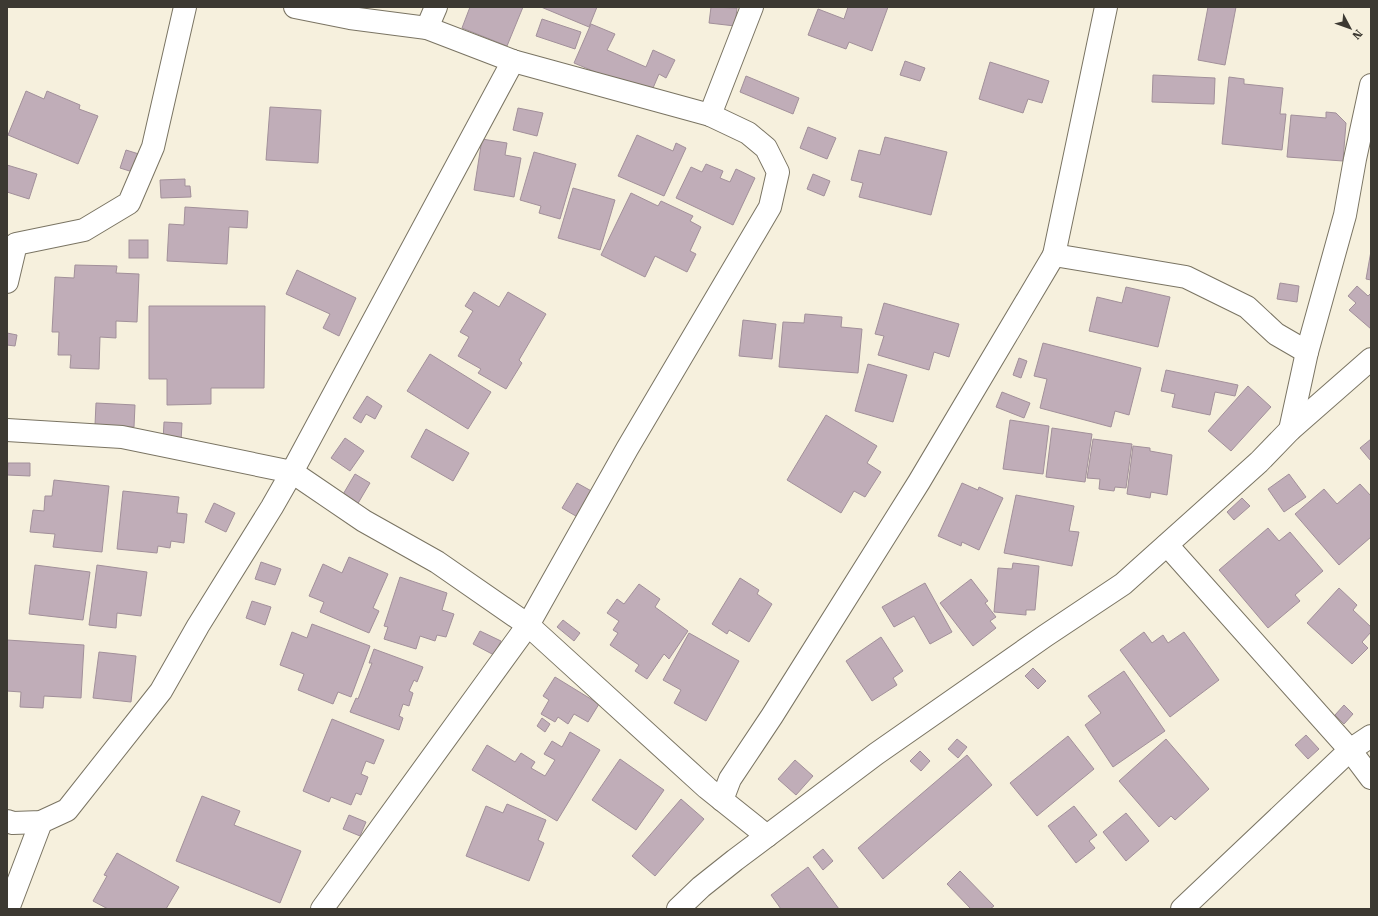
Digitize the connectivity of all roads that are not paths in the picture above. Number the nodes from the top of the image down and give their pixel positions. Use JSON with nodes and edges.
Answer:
{"nodes":[{"id":1,"x":185,"y":7,"type":"edge"},
{"id":2,"x":295,"y":7,"type":"edge"},
{"id":3,"x":436,"y":7,"type":"edge"},
{"id":4,"x":752,"y":7,"type":"edge"},
{"id":5,"x":1106,"y":7,"type":"edge"},
{"id":6,"x":426,"y":28,"type":"junction"},
{"id":7,"x":513,"y":61,"type":"junction"},
{"id":8,"x":1371,"y":85,"type":"edge"},
{"id":9,"x":710,"y":115,"type":"junction"},
{"id":10,"x":1054,"y":255,"type":"junction"},
{"id":11,"x":7,"y":282,"type":"edge"},
{"id":12,"x":1307,"y":352,"type":"junction"},
{"id":13,"x":1371,"y":359,"type":"edge"},
{"id":14,"x":7,"y":430,"type":"edge"},
{"id":15,"x":1290,"y":430,"type":"junction"},
{"id":16,"x":292,"y":472,"type":"junction"},
{"id":17,"x":1167,"y":545,"type":"junction"},
{"id":18,"x":528,"y":625,"type":"junction"},
{"id":19,"x":1371,"y":736,"type":"edge"},
{"id":20,"x":1350,"y":750,"type":"junction"},
{"id":21,"x":1371,"y":778,"type":"edge"},
{"id":22,"x":722,"y":800,"type":"junction"},
{"id":23,"x":7,"y":821,"type":"edge"},
{"id":24,"x":42,"y":822,"type":"junction"},
{"id":25,"x":767,"y":836,"type":"junction"},
{"id":26,"x":8,"y":909,"type":"edge"},
{"id":27,"x":322,"y":909,"type":"edge"},
{"id":28,"x":678,"y":909,"type":"edge"},
{"id":29,"x":1182,"y":909,"type":"edge"}],
"edges":[{"from":1,"to":11,"type":"street"},
{"from":2,"to":6,"type":"street"},
{"from":3,"to":6,"type":"street"},
{"from":4,"to":9,"type":"street"},
{"from":5,"to":10,"type":"street"},
{"from":6,"to":7,"type":"street"},
{"from":7,"to":9,"type":"street"},
{"from":7,"to":16,"type":"street"},
{"from":8,"to":12,"type":"street"},
{"from":9,"to":18,"type":"street"},
{"from":10,"to":12,"type":"street"},
{"from":10,"to":22,"type":"street"},
{"from":12,"to":15,"type":"street"},
{"from":13,"to":15,"type":"street"},
{"from":14,"to":16,"type":"street"},
{"from":15,"to":17,"type":"street"},
{"from":16,"to":18,"type":"street"},
{"from":16,"to":24,"type":"street"},
{"from":17,"to":20,"type":"street"},
{"from":17,"to":25,"type":"street"},
{"from":18,"to":22,"type":"street"},
{"from":18,"to":27,"type":"street"},
{"from":19,"to":20,"type":"street"},
{"from":20,"to":21,"type":"street"},
{"from":20,"to":29,"type":"street"},
{"from":22,"to":25,"type":"street"},
{"from":23,"to":24,"type":"street"},
{"from":24,"to":26,"type":"street"},
{"from":25,"to":28,"type":"street"}]}
